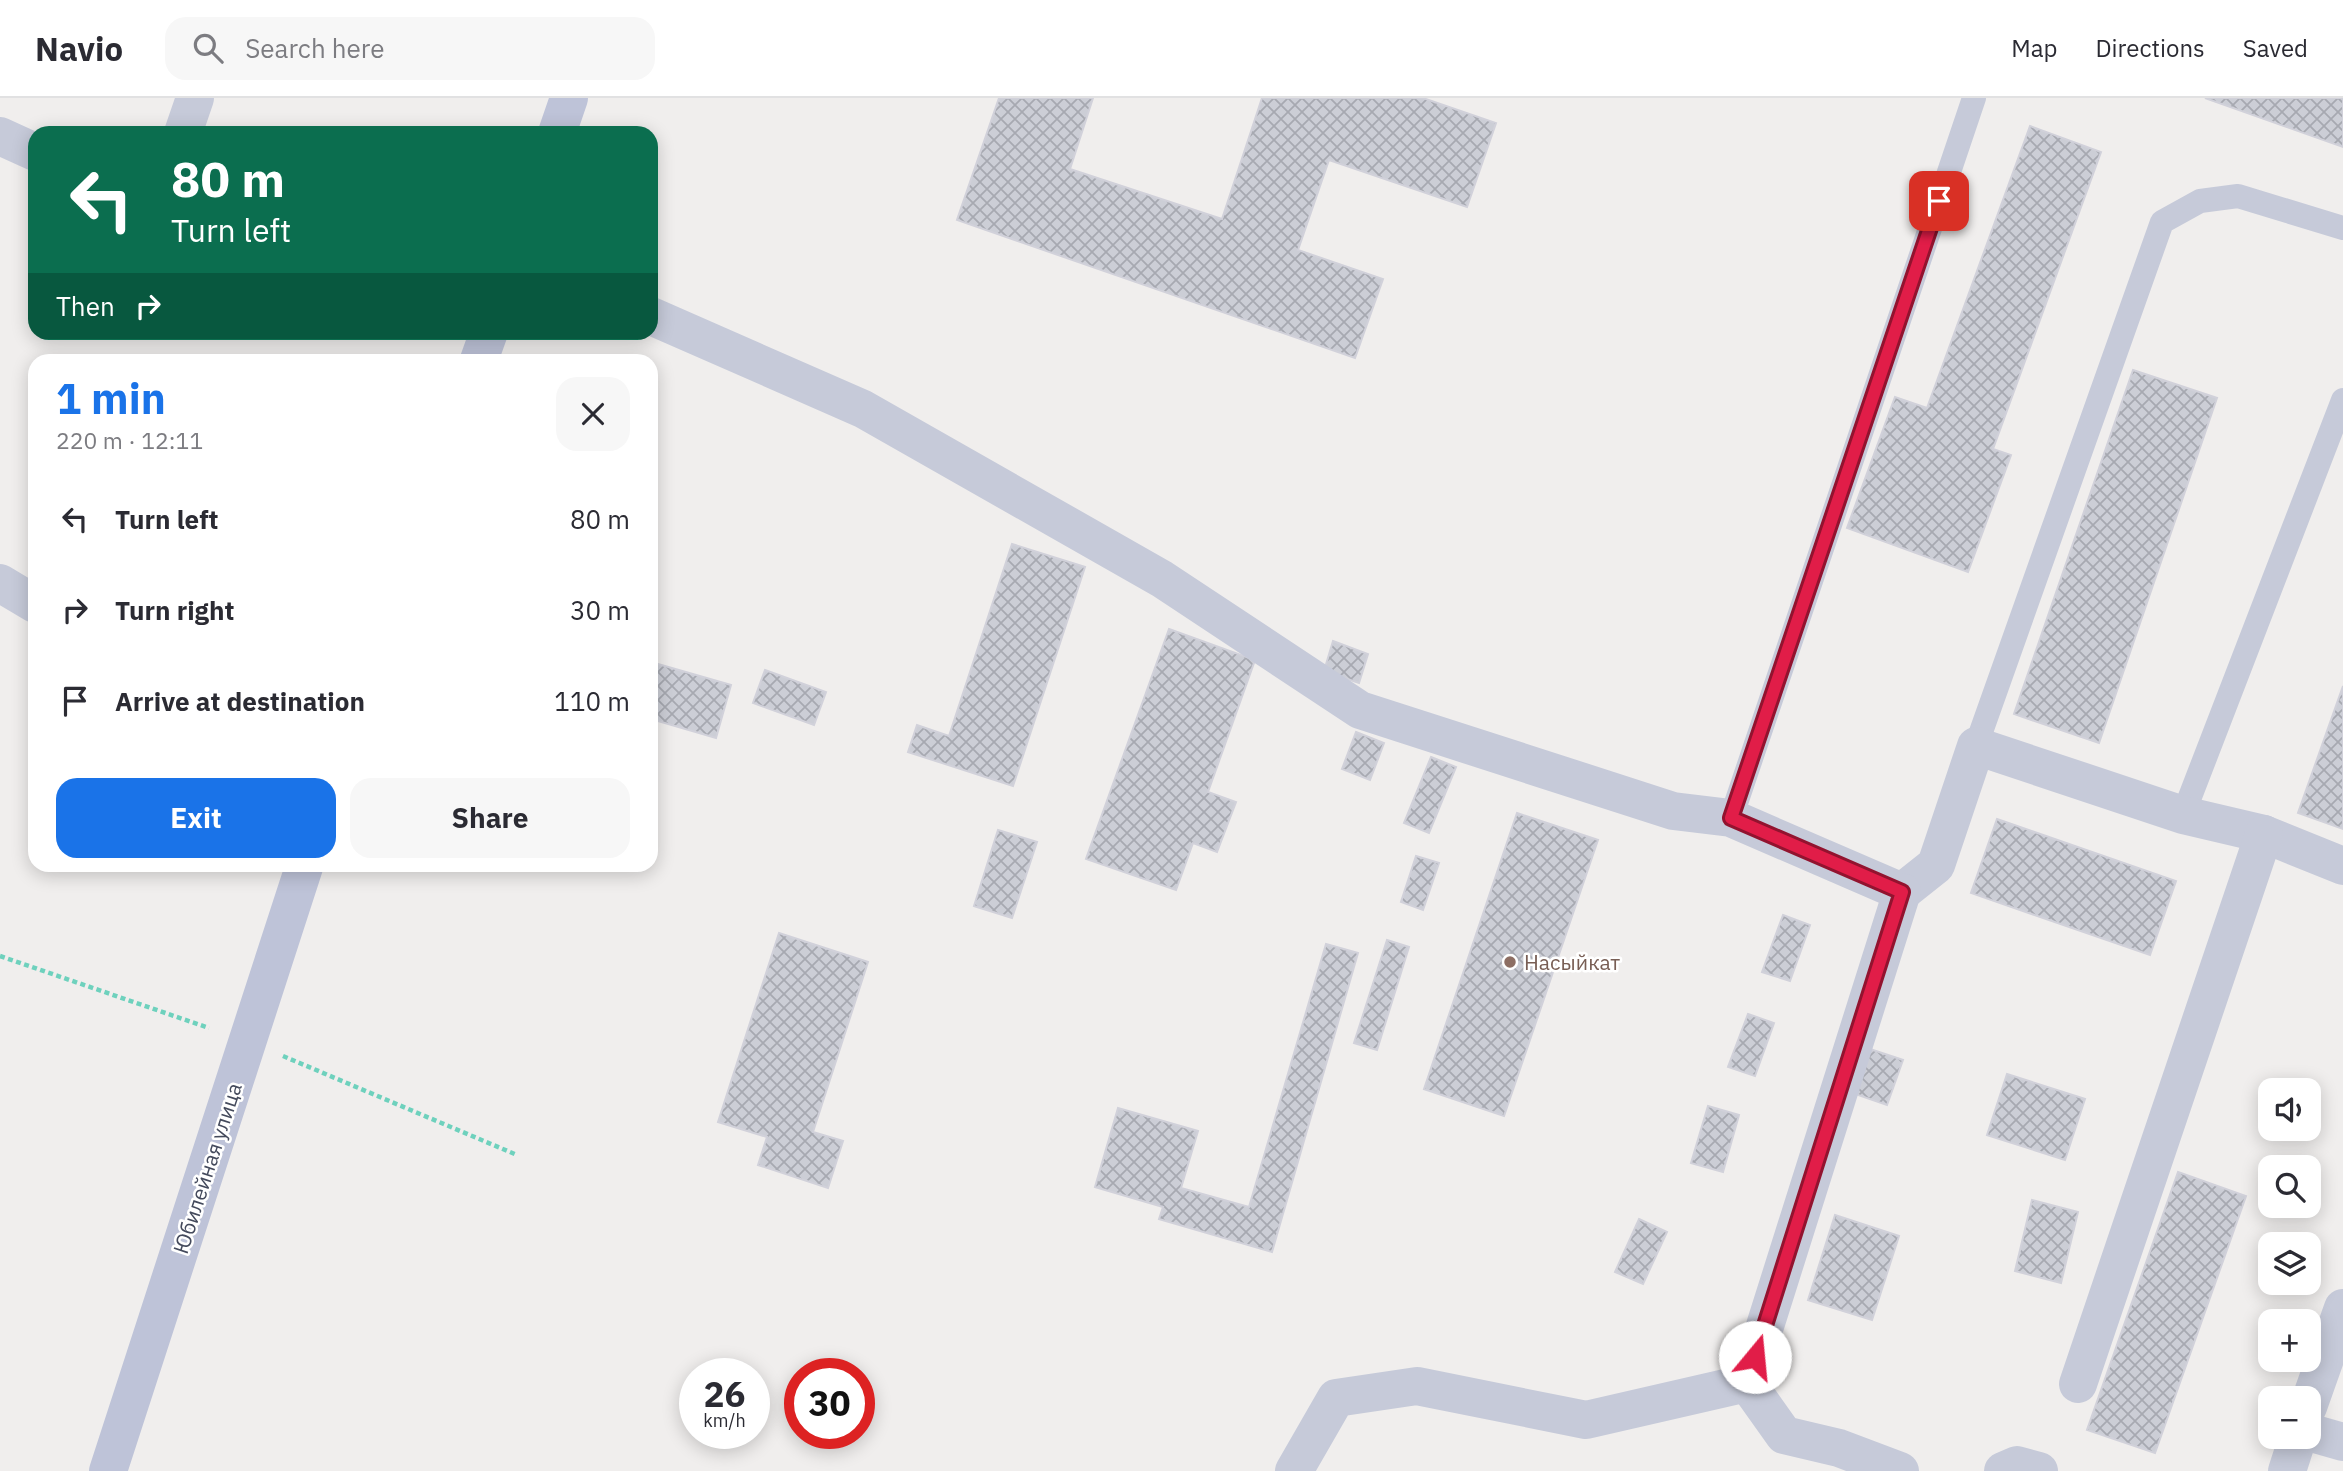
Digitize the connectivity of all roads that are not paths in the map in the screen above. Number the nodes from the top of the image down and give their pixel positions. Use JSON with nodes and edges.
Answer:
{"nodes":[{"id":1,"x":195,"y":98,"type":"edge"},
{"id":2,"x":569,"y":98,"type":"edge"},
{"id":3,"x":1974,"y":98,"type":"edge"},
{"id":4,"x":185,"y":126,"type":"edge"},
{"id":5,"x":559,"y":126,"type":"edge"},
{"id":6,"x":0,"y":136,"type":"edge"},
{"id":7,"x":28,"y":149,"type":"edge"},
{"id":8,"x":2343,"y":228,"type":"edge"},
{"id":9,"x":658,"y":319,"type":"edge"},
{"id":10,"x":2343,"y":400,"type":"edge"},
{"id":11,"x":0,"y":583,"type":"edge"},
{"id":12,"x":28,"y":600,"type":"edge"},
{"id":13,"x":1976,"y":746,"type":"junction"},
{"id":14,"x":2183,"y":815,"type":"junction"},
{"id":15,"x":1731,"y":818,"type":"junction"},
{"id":16,"x":2264,"y":834,"type":"junction"},
{"id":17,"x":2343,"y":866,"type":"edge"},
{"id":18,"x":302,"y":872,"type":"edge"},
{"id":19,"x":1902,"y":892,"type":"junction"},
{"id":20,"x":2343,"y":1308,"type":"edge"},
{"id":21,"x":1746,"y":1383,"type":"junction"},
{"id":22,"x":2078,"y":1384,"type":"dead end"},
{"id":23,"x":2315,"y":1386,"type":"edge"},
{"id":24,"x":2321,"y":1436,"type":"edge"},
{"id":25,"x":2343,"y":1442,"type":"edge"},
{"id":26,"x":2294,"y":1449,"type":"edge"},
{"id":27,"x":1835,"y":1460,"type":"edge"},
{"id":28,"x":108,"y":1471,"type":"edge"},
{"id":29,"x":1293,"y":1471,"type":"edge"},
{"id":30,"x":1900,"y":1471,"type":"edge"},
{"id":31,"x":2003,"y":1471,"type":"edge"},
{"id":32,"x":2039,"y":1471,"type":"edge"},
{"id":33,"x":2287,"y":1471,"type":"edge"}],
"edges":[{"from":1,"to":4,"type":"street"},
{"from":2,"to":5,"type":"main road"},
{"from":3,"to":15,"type":"lane"},
{"from":6,"to":7,"type":"street"},
{"from":8,"to":13,"type":"lane"},
{"from":9,"to":15,"type":"street"},
{"from":10,"to":14,"type":"lane"},
{"from":11,"to":12,"type":"street"},
{"from":13,"to":14,"type":"street"},
{"from":13,"to":19,"type":"street"},
{"from":14,"to":16,"type":"street"},
{"from":15,"to":19,"type":"street"},
{"from":16,"to":17,"type":"street"},
{"from":16,"to":22,"type":"street"},
{"from":18,"to":28,"type":"main road","name":"Юбилейная улица"},
{"from":19,"to":21,"type":"street"},
{"from":20,"to":23,"type":"street"},
{"from":21,"to":27,"type":"street"},
{"from":21,"to":29,"type":"street"},
{"from":24,"to":25,"type":"street"},
{"from":26,"to":33,"type":"street"},
{"from":27,"to":30,"type":"street"},
{"from":31,"to":32,"type":"street"}]}
